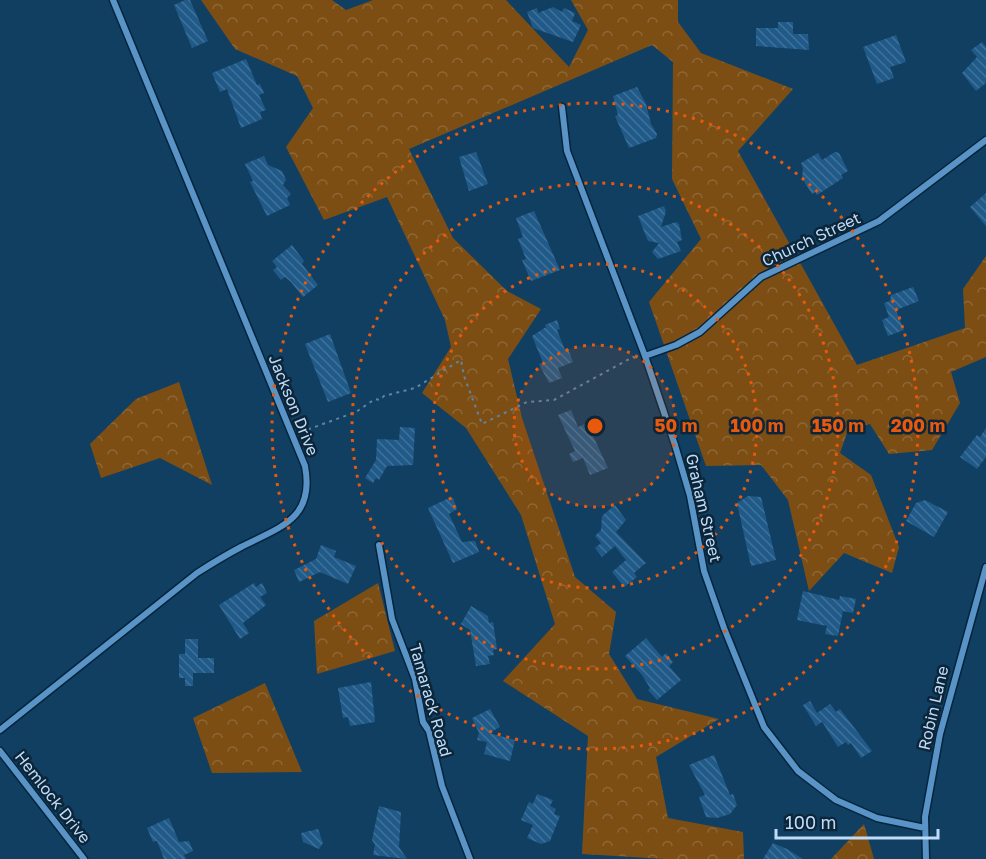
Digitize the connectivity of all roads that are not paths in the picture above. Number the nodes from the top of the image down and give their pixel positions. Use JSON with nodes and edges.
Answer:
{"nodes":[{"id":1,"x":113,"y":0,"type":"edge"},
{"id":2,"x":562,"y":107,"type":"dead end"},
{"id":3,"x":986,"y":140,"type":"edge"},
{"id":4,"x":645,"y":356,"type":"junction"},
{"id":5,"x":379,"y":545,"type":"dead end"},
{"id":6,"x":986,"y":567,"type":"edge"},
{"id":7,"x":0,"y":730,"type":"edge"},
{"id":8,"x":0,"y":751,"type":"edge"},
{"id":9,"x":925,"y":828,"type":"junction"},
{"id":10,"x":84,"y":859,"type":"edge"},
{"id":11,"x":470,"y":859,"type":"edge"},
{"id":12,"x":926,"y":859,"type":"edge"}],
"edges":[{"from":1,"to":7,"type":"street","name":"Jackson Drive"},
{"from":2,"to":4,"type":"street","name":"Graham Street"},
{"from":3,"to":4,"type":"street","name":"Church Street"},
{"from":4,"to":9,"type":"street","name":"Graham Street"},
{"from":5,"to":11,"type":"street","name":"Tamarack Road"},
{"from":6,"to":9,"type":"street","name":"Robin Lane"},
{"from":8,"to":10,"type":"street","name":"Hemlock Drive"},
{"from":9,"to":12,"type":"street","name":"Robin Lane"}]}
